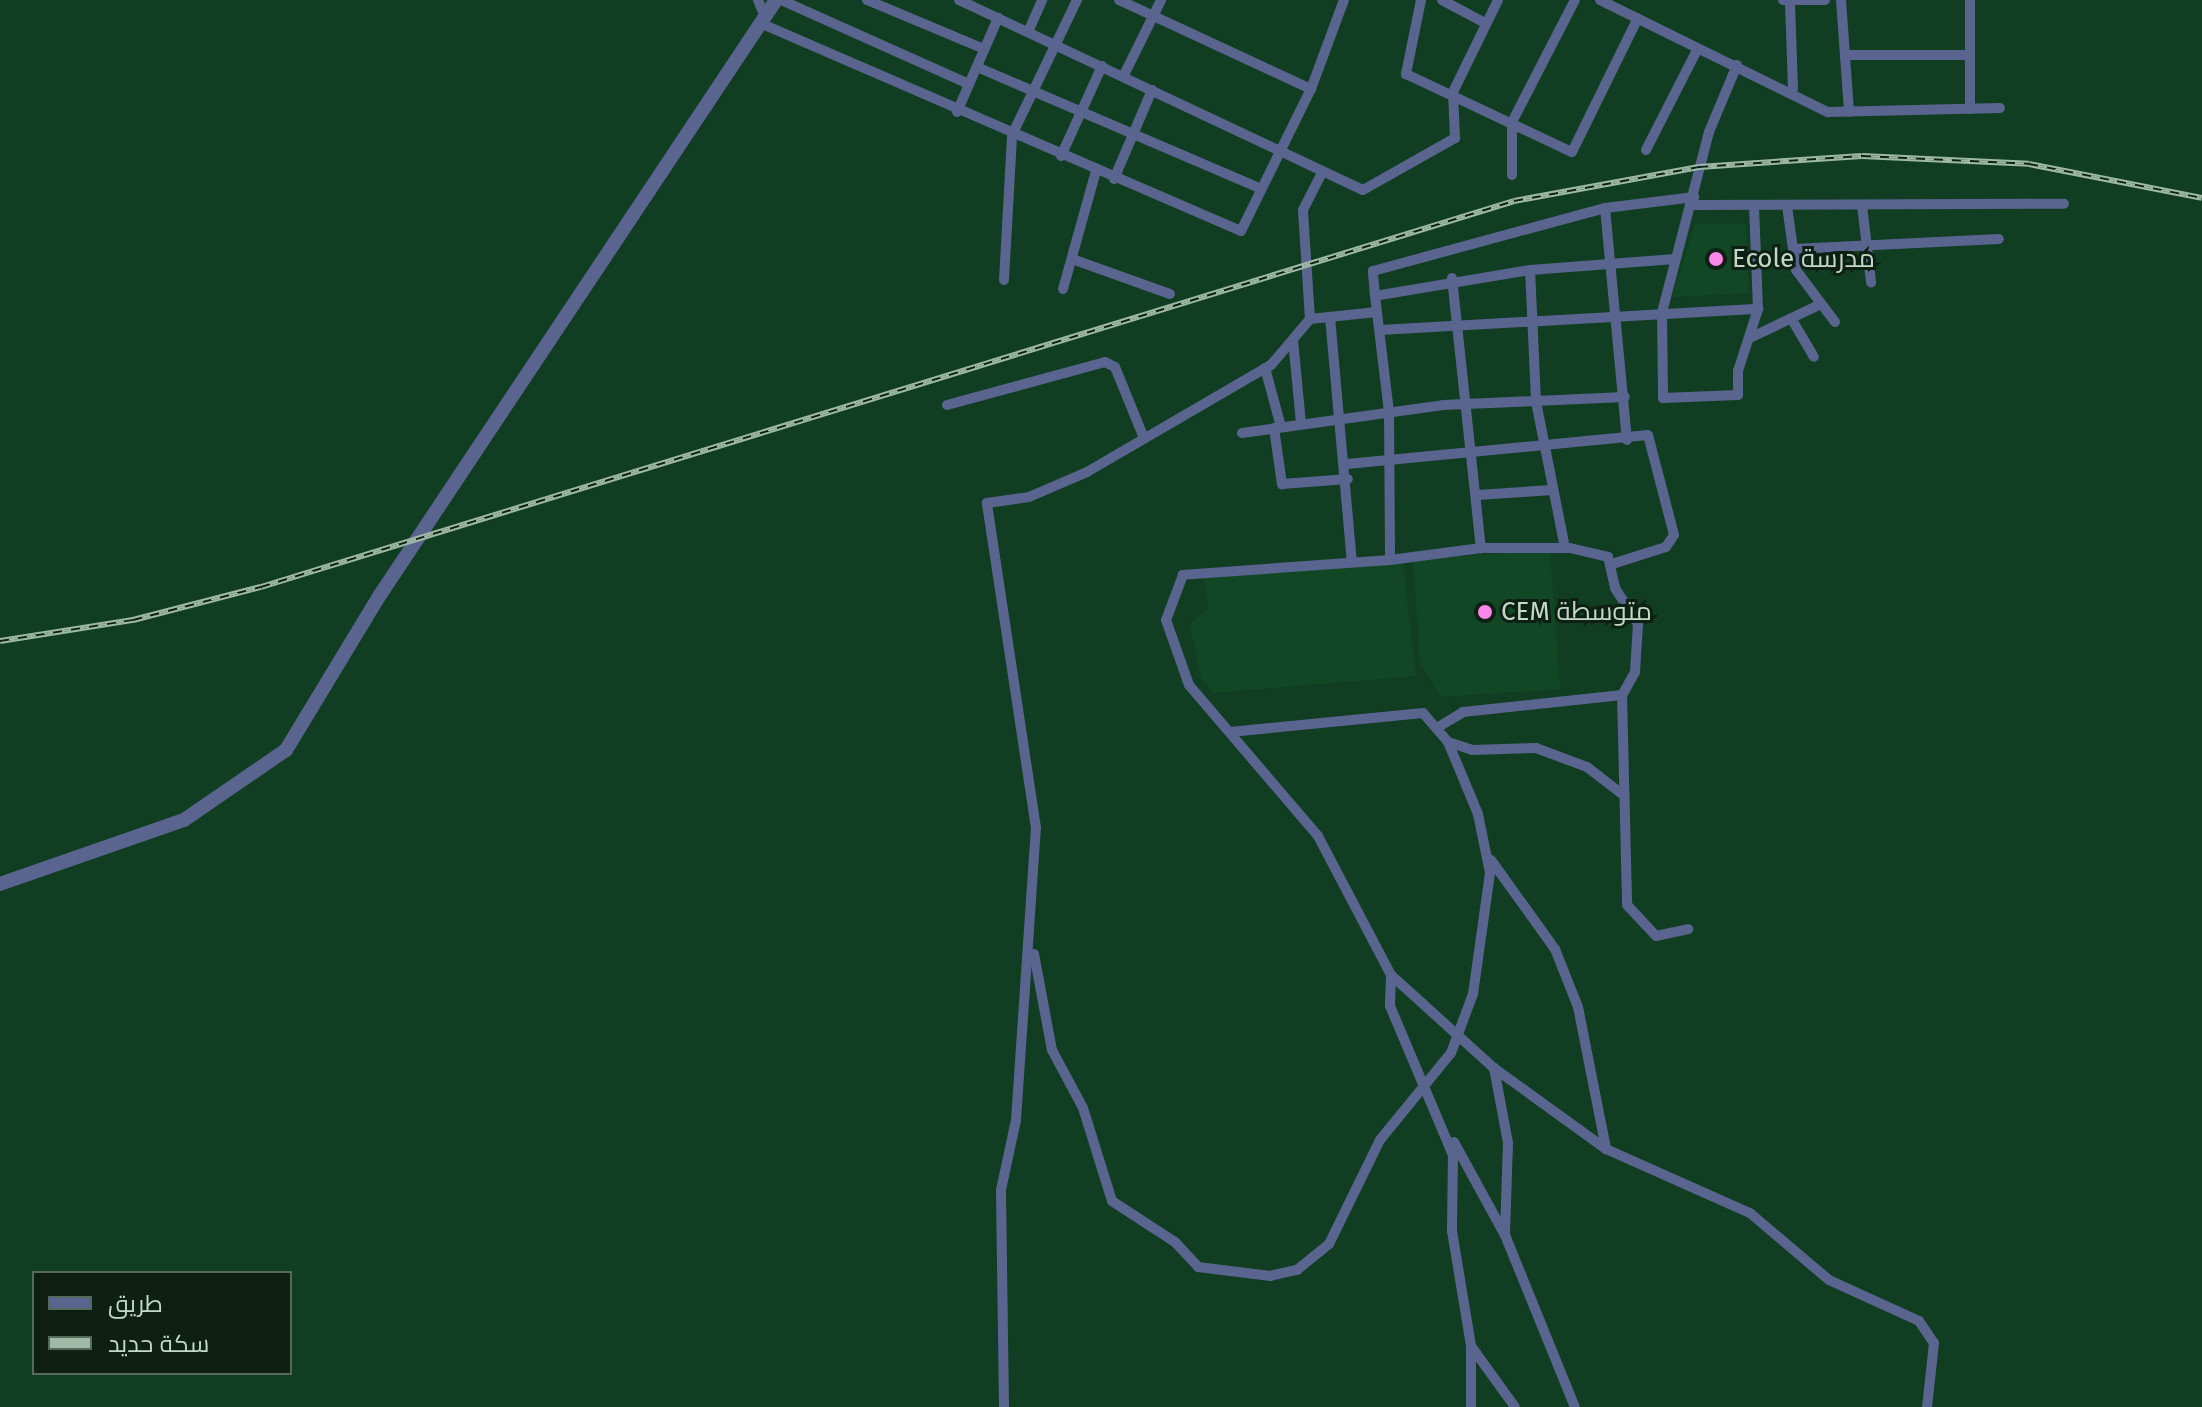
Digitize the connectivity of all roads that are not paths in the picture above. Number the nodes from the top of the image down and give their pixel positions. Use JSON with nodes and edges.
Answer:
{"nodes":[{"id":1,"x":758,"y":0,"type":"edge"},
{"id":2,"x":778,"y":0,"type":"edge"},
{"id":3,"x":867,"y":0,"type":"edge"},
{"id":4,"x":959,"y":0,"type":"edge"},
{"id":5,"x":995,"y":0,"type":"edge"},
{"id":6,"x":1042,"y":0,"type":"edge"},
{"id":7,"x":1077,"y":0,"type":"edge"},
{"id":8,"x":1119,"y":0,"type":"edge"},
{"id":9,"x":1161,"y":0,"type":"edge"},
{"id":10,"x":1344,"y":0,"type":"edge"},
{"id":11,"x":1421,"y":0,"type":"edge"},
{"id":12,"x":1442,"y":0,"type":"edge"},
{"id":13,"x":1498,"y":0,"type":"edge"},
{"id":14,"x":1575,"y":0,"type":"edge"},
{"id":15,"x":1600,"y":0,"type":"edge"},
{"id":16,"x":1825,"y":0,"type":"edge"},
{"id":17,"x":1841,"y":0,"type":"edge"},
{"id":18,"x":1970,"y":0,"type":"edge"},
{"id":19,"x":1787,"y":2,"type":"edge"},
{"id":20,"x":993,"y":16,"type":"junction"},
{"id":21,"x":1152,"y":17,"type":"junction"},
{"id":22,"x":1638,"y":18,"type":"junction"},
{"id":23,"x":762,"y":20,"type":"junction"},
{"id":24,"x":1485,"y":23,"type":"junction"},
{"id":25,"x":1028,"y":32,"type":"junction"},
{"id":26,"x":1053,"y":43,"type":"junction"},
{"id":27,"x":1698,"y":48,"type":"junction"},
{"id":28,"x":984,"y":49,"type":"junction"},
{"id":29,"x":1848,"y":55,"type":"junction"},
{"id":30,"x":1970,"y":55,"type":"junction"},
{"id":31,"x":1737,"y":65,"type":"junction"},
{"id":32,"x":1102,"y":66,"type":"junction"},
{"id":33,"x":977,"y":67,"type":"junction"},
{"id":34,"x":1124,"y":75,"type":"junction"},
{"id":35,"x":969,"y":84,"type":"junction"},
{"id":36,"x":1311,"y":89,"type":"junction"},
{"id":37,"x":1793,"y":89,"type":"junction"},
{"id":38,"x":1152,"y":90,"type":"junction"},
{"id":39,"x":1032,"y":91,"type":"junction"},
{"id":40,"x":1453,"y":92,"type":"junction"},
{"id":41,"x":2000,"y":108,"type":"dead end"},
{"id":42,"x":1970,"y":109,"type":"junction"},
{"id":43,"x":957,"y":112,"type":"junction"},
{"id":44,"x":1082,"y":112,"type":"junction"},
{"id":45,"x":1849,"y":112,"type":"junction"},
{"id":46,"x":1512,"y":122,"type":"junction"},
{"id":47,"x":1133,"y":134,"type":"junction"},
{"id":48,"x":1012,"y":135,"type":"junction"},
{"id":49,"x":1646,"y":150,"type":"dead end"},
{"id":50,"x":1278,"y":153,"type":"junction"},
{"id":51,"x":1061,"y":156,"type":"junction"},
{"id":52,"x":1096,"y":171,"type":"junction"},
{"id":53,"x":1321,"y":175,"type":"junction"},
{"id":54,"x":1512,"y":175,"type":"dead end"},
{"id":55,"x":1114,"y":179,"type":"junction"},
{"id":56,"x":1261,"y":189,"type":"junction"},
{"id":57,"x":1693,"y":201,"type":"junction"},
{"id":58,"x":2064,"y":204,"type":"dead end"},
{"id":59,"x":1862,"y":205,"type":"junction"},
{"id":60,"x":1754,"y":206,"type":"junction"},
{"id":61,"x":1787,"y":206,"type":"junction"},
{"id":62,"x":1605,"y":208,"type":"junction"},
{"id":63,"x":1999,"y":239,"type":"dead end"},
{"id":64,"x":1867,"y":246,"type":"junction"},
{"id":65,"x":1793,"y":249,"type":"junction"},
{"id":66,"x":1072,"y":259,"type":"junction"},
{"id":67,"x":1676,"y":259,"type":"junction"},
{"id":68,"x":1610,"y":264,"type":"junction"},
{"id":69,"x":1530,"y":270,"type":"junction"},
{"id":70,"x":1452,"y":278,"type":"junction"},
{"id":71,"x":1004,"y":280,"type":"dead end"},
{"id":72,"x":1871,"y":282,"type":"dead end"},
{"id":73,"x":1063,"y":289,"type":"dead end"},
{"id":74,"x":1170,"y":294,"type":"dead end"},
{"id":75,"x":1375,"y":296,"type":"junction"},
{"id":76,"x":1821,"y":304,"type":"junction"},
{"id":77,"x":1758,"y":309,"type":"junction"},
{"id":78,"x":1377,"y":312,"type":"junction"},
{"id":79,"x":1662,"y":313,"type":"junction"},
{"id":80,"x":1615,"y":316,"type":"junction"},
{"id":81,"x":1330,"y":317,"type":"junction"},
{"id":82,"x":1791,"y":318,"type":"junction"},
{"id":83,"x":1310,"y":319,"type":"junction"},
{"id":84,"x":1535,"y":320,"type":"junction"},
{"id":85,"x":1835,"y":322,"type":"dead end"},
{"id":86,"x":1456,"y":325,"type":"junction"},
{"id":87,"x":1380,"y":330,"type":"junction"},
{"id":88,"x":1752,"y":337,"type":"junction"},
{"id":89,"x":1293,"y":340,"type":"junction"},
{"id":90,"x":1814,"y":357,"type":"dead end"},
{"id":91,"x":1265,"y":368,"type":"junction"},
{"id":92,"x":1625,"y":397,"type":"junction"},
{"id":93,"x":1536,"y":401,"type":"junction"},
{"id":94,"x":1466,"y":404,"type":"junction"},
{"id":95,"x":947,"y":405,"type":"dead end"},
{"id":96,"x":1389,"y":412,"type":"junction"},
{"id":97,"x":1343,"y":416,"type":"junction"},
{"id":98,"x":1301,"y":423,"type":"junction"},
{"id":99,"x":1278,"y":427,"type":"junction"},
{"id":100,"x":1242,"y":433,"type":"dead end"},
{"id":101,"x":1144,"y":438,"type":"junction"},
{"id":102,"x":1627,"y":440,"type":"junction"},
{"id":103,"x":1543,"y":445,"type":"junction"},
{"id":104,"x":1471,"y":450,"type":"junction"},
{"id":105,"x":1389,"y":457,"type":"junction"},
{"id":106,"x":1347,"y":464,"type":"junction"},
{"id":107,"x":1348,"y":479,"type":"junction"},
{"id":108,"x":1552,"y":490,"type":"junction"},
{"id":109,"x":1478,"y":495,"type":"junction"},
{"id":110,"x":1481,"y":548,"type":"junction"},
{"id":111,"x":1565,"y":548,"type":"junction"},
{"id":112,"x":1390,"y":560,"type":"junction"},
{"id":113,"x":1352,"y":562,"type":"junction"},
{"id":114,"x":1612,"y":564,"type":"junction"},
{"id":115,"x":1622,"y":695,"type":"junction"},
{"id":116,"x":1440,"y":726,"type":"junction"},
{"id":117,"x":1230,"y":732,"type":"junction"},
{"id":118,"x":1448,"y":742,"type":"junction"},
{"id":119,"x":1622,"y":794,"type":"junction"},
{"id":120,"x":1488,"y":855,"type":"junction"},
{"id":121,"x":0,"y":884,"type":"edge"},
{"id":122,"x":1688,"y":929,"type":"dead end"},
{"id":123,"x":1032,"y":950,"type":"junction"},
{"id":124,"x":1391,"y":975,"type":"junction"},
{"id":125,"x":1458,"y":1036,"type":"junction"},
{"id":126,"x":1494,"y":1068,"type":"junction"},
{"id":127,"x":1425,"y":1080,"type":"junction"},
{"id":128,"x":1448,"y":1133,"type":"junction"},
{"id":129,"x":1606,"y":1149,"type":"junction"},
{"id":130,"x":1505,"y":1235,"type":"junction"},
{"id":131,"x":1471,"y":1346,"type":"junction"},
{"id":132,"x":1004,"y":1407,"type":"edge"},
{"id":133,"x":1471,"y":1407,"type":"edge"},
{"id":134,"x":1515,"y":1407,"type":"edge"},
{"id":135,"x":1575,"y":1407,"type":"edge"},
{"id":136,"x":1927,"y":1407,"type":"edge"}],
"edges":[{"from":1,"to":23,"type":"street"},
{"from":2,"to":23,"type":"street"},
{"from":2,"to":35,"type":"street"},
{"from":3,"to":28,"type":"street"},
{"from":4,"to":20,"type":"street"},
{"from":5,"to":20,"type":"street"},
{"from":6,"to":25,"type":"street"},
{"from":7,"to":26,"type":"street"},
{"from":8,"to":21,"type":"street"},
{"from":9,"to":21,"type":"street"},
{"from":10,"to":36,"type":"street"},
{"from":11,"to":40,"type":"street"},
{"from":12,"to":24,"type":"street"},
{"from":13,"to":24,"type":"street"},
{"from":14,"to":46,"type":"street"},
{"from":15,"to":22,"type":"street"},
{"from":16,"to":19,"type":"street"},
{"from":17,"to":29,"type":"street"},
{"from":18,"to":30,"type":"street"},
{"from":19,"to":37,"type":"street"},
{"from":20,"to":25,"type":"street"},
{"from":20,"to":28,"type":"street"},
{"from":21,"to":34,"type":"street"},
{"from":21,"to":36,"type":"street"},
{"from":22,"to":27,"type":"street"},
{"from":22,"to":46,"type":"street"},
{"from":23,"to":43,"type":"street"},
{"from":23,"to":121,"type":"street"},
{"from":24,"to":40,"type":"street"},
{"from":25,"to":26,"type":"street"},
{"from":26,"to":32,"type":"street"},
{"from":26,"to":39,"type":"street"},
{"from":27,"to":31,"type":"street"},
{"from":27,"to":49,"type":"street"},
{"from":28,"to":33,"type":"street"},
{"from":29,"to":30,"type":"street"},
{"from":29,"to":45,"type":"street"},
{"from":30,"to":42,"type":"street"},
{"from":31,"to":37,"type":"street"},
{"from":31,"to":57,"type":"street"},
{"from":32,"to":34,"type":"street"},
{"from":32,"to":44,"type":"street"},
{"from":33,"to":35,"type":"street"},
{"from":33,"to":39,"type":"street"},
{"from":34,"to":38,"type":"street"},
{"from":35,"to":43,"type":"street"},
{"from":36,"to":50,"type":"street"},
{"from":37,"to":45,"type":"street"},
{"from":38,"to":47,"type":"street"},
{"from":38,"to":50,"type":"street"},
{"from":39,"to":44,"type":"street"},
{"from":39,"to":48,"type":"street"},
{"from":40,"to":46,"type":"street"},
{"from":40,"to":53,"type":"street"},
{"from":41,"to":42,"type":"street"},
{"from":42,"to":45,"type":"street"},
{"from":43,"to":48,"type":"street"},
{"from":44,"to":47,"type":"street"},
{"from":44,"to":51,"type":"street"},
{"from":46,"to":54,"type":"street"},
{"from":47,"to":55,"type":"street"},
{"from":47,"to":56,"type":"street"},
{"from":48,"to":51,"type":"street"},
{"from":48,"to":71,"type":"street"},
{"from":50,"to":53,"type":"street"},
{"from":50,"to":56,"type":"street"},
{"from":51,"to":52,"type":"street"},
{"from":52,"to":55,"type":"street"},
{"from":52,"to":66,"type":"street"},
{"from":53,"to":83,"type":"street"},
{"from":55,"to":56,"type":"street"},
{"from":57,"to":60,"type":"street"},
{"from":57,"to":62,"type":"street"},
{"from":57,"to":67,"type":"street"},
{"from":58,"to":59,"type":"street"},
{"from":59,"to":61,"type":"street"},
{"from":59,"to":64,"type":"street"},
{"from":60,"to":61,"type":"street"},
{"from":60,"to":77,"type":"street"},
{"from":61,"to":65,"type":"street"},
{"from":62,"to":68,"type":"street"},
{"from":62,"to":75,"type":"street"},
{"from":63,"to":64,"type":"street"},
{"from":64,"to":65,"type":"street"},
{"from":64,"to":72,"type":"street"},
{"from":65,"to":76,"type":"street"},
{"from":66,"to":73,"type":"street"},
{"from":66,"to":74,"type":"street"},
{"from":67,"to":68,"type":"street"},
{"from":67,"to":79,"type":"street"},
{"from":68,"to":69,"type":"street"},
{"from":68,"to":80,"type":"street"},
{"from":69,"to":70,"type":"street"},
{"from":69,"to":84,"type":"street"},
{"from":70,"to":75,"type":"street"},
{"from":70,"to":86,"type":"street"},
{"from":75,"to":78,"type":"street"},
{"from":76,"to":82,"type":"street"},
{"from":76,"to":85,"type":"street"},
{"from":77,"to":79,"type":"street"},
{"from":77,"to":88,"type":"street"},
{"from":78,"to":81,"type":"street"},
{"from":78,"to":87,"type":"street"},
{"from":79,"to":80,"type":"street"},
{"from":79,"to":88,"type":"street"},
{"from":80,"to":84,"type":"street"},
{"from":80,"to":92,"type":"street"},
{"from":81,"to":83,"type":"street"},
{"from":81,"to":97,"type":"street"},
{"from":82,"to":88,"type":"street"},
{"from":82,"to":90,"type":"street"},
{"from":83,"to":89,"type":"street"},
{"from":84,"to":86,"type":"street"},
{"from":84,"to":93,"type":"street"},
{"from":86,"to":87,"type":"street"},
{"from":86,"to":94,"type":"street"},
{"from":87,"to":96,"type":"street"},
{"from":89,"to":91,"type":"street"},
{"from":89,"to":98,"type":"street"},
{"from":91,"to":99,"type":"street"},
{"from":91,"to":101,"type":"street"},
{"from":92,"to":93,"type":"street"},
{"from":92,"to":102,"type":"street"},
{"from":93,"to":94,"type":"street"},
{"from":93,"to":103,"type":"street"},
{"from":94,"to":96,"type":"street"},
{"from":94,"to":104,"type":"street"},
{"from":95,"to":101,"type":"street"},
{"from":96,"to":97,"type":"street"},
{"from":96,"to":105,"type":"street"},
{"from":97,"to":98,"type":"street"},
{"from":97,"to":106,"type":"street"},
{"from":98,"to":99,"type":"street"},
{"from":99,"to":100,"type":"street"},
{"from":99,"to":107,"type":"street"},
{"from":101,"to":123,"type":"street"},
{"from":102,"to":103,"type":"street"},
{"from":102,"to":114,"type":"street"},
{"from":103,"to":104,"type":"street"},
{"from":103,"to":108,"type":"street"},
{"from":104,"to":105,"type":"street"},
{"from":104,"to":109,"type":"street"},
{"from":105,"to":106,"type":"street"},
{"from":105,"to":112,"type":"street"},
{"from":106,"to":107,"type":"street"},
{"from":107,"to":113,"type":"street"},
{"from":108,"to":109,"type":"street"},
{"from":108,"to":111,"type":"street"},
{"from":109,"to":110,"type":"street"},
{"from":110,"to":111,"type":"street"},
{"from":110,"to":112,"type":"street"},
{"from":111,"to":114,"type":"street"},
{"from":112,"to":113,"type":"street"},
{"from":113,"to":117,"type":"street"},
{"from":114,"to":115,"type":"street"},
{"from":115,"to":116,"type":"street"},
{"from":115,"to":119,"type":"street"},
{"from":116,"to":117,"type":"street"},
{"from":116,"to":118,"type":"street"},
{"from":117,"to":124,"type":"street"},
{"from":118,"to":119,"type":"street"},
{"from":118,"to":120,"type":"street"},
{"from":119,"to":122,"type":"street"},
{"from":120,"to":125,"type":"street"},
{"from":120,"to":129,"type":"street"},
{"from":123,"to":127,"type":"street"},
{"from":123,"to":132,"type":"street"},
{"from":124,"to":125,"type":"street"},
{"from":124,"to":127,"type":"street"},
{"from":125,"to":126,"type":"street"},
{"from":125,"to":127,"type":"street"},
{"from":126,"to":129,"type":"street"},
{"from":126,"to":130,"type":"street"},
{"from":127,"to":128,"type":"street"},
{"from":128,"to":130,"type":"street"},
{"from":128,"to":131,"type":"street"},
{"from":129,"to":136,"type":"street"},
{"from":130,"to":135,"type":"street"},
{"from":131,"to":133,"type":"street"},
{"from":131,"to":134,"type":"street"}]}
